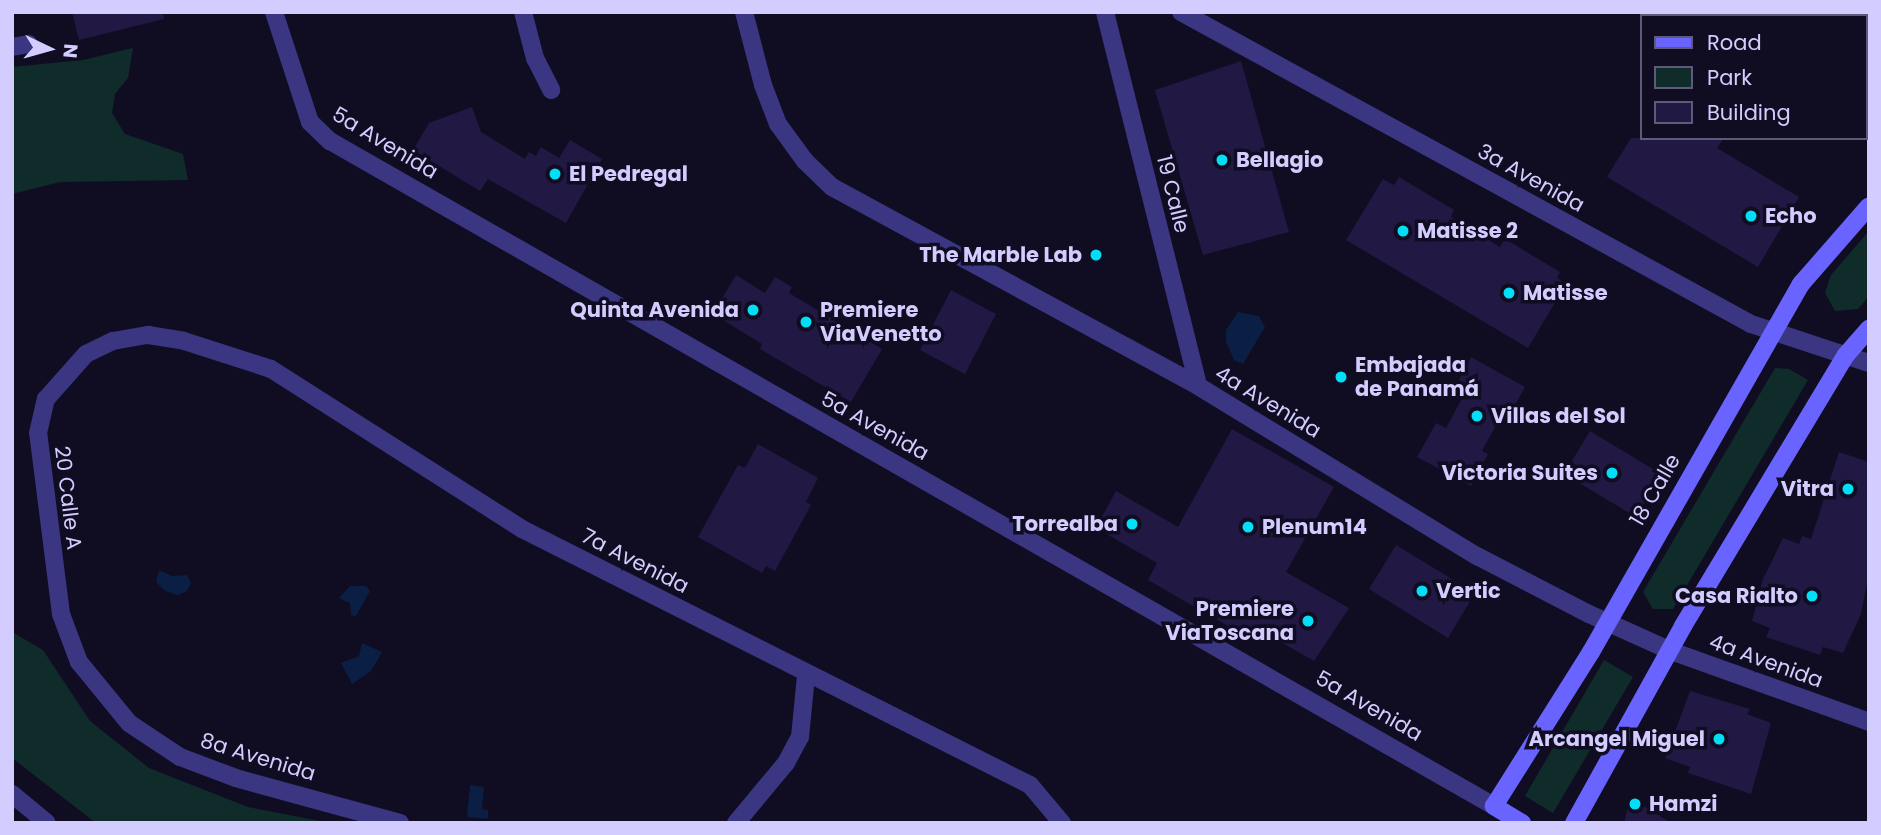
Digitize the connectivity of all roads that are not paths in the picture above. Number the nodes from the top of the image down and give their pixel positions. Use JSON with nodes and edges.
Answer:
{"nodes":[{"id":1,"x":274,"y":12,"type":"edge"},
{"id":2,"x":523,"y":12,"type":"edge"},
{"id":3,"x":744,"y":12,"type":"edge"},
{"id":4,"x":1105,"y":12,"type":"edge"},
{"id":5,"x":1181,"y":12,"type":"edge"},
{"id":6,"x":551,"y":90,"type":"dead end"},
{"id":7,"x":1869,"y":206,"type":"edge"},
{"id":8,"x":1869,"y":329,"type":"edge"},
{"id":9,"x":1773,"y":332,"type":"junction"},
{"id":10,"x":184,"y":341,"type":"joint"},
{"id":11,"x":1846,"y":355,"type":"junction"},
{"id":12,"x":1869,"y":363,"type":"edge"},
{"id":13,"x":1198,"y":386,"type":"junction"},
{"id":14,"x":1605,"y":622,"type":"junction"},
{"id":15,"x":1671,"y":651,"type":"junction"},
{"id":16,"x":90,"y":676,"type":"joint"},
{"id":17,"x":806,"y":676,"type":"junction"},
{"id":18,"x":1869,"y":722,"type":"edge"},
{"id":19,"x":12,"y":794,"type":"edge"},
{"id":20,"x":1494,"y":806,"type":"junction"},
{"id":21,"x":47,"y":823,"type":"edge"},
{"id":22,"x":400,"y":823,"type":"edge"},
{"id":23,"x":736,"y":823,"type":"edge"},
{"id":24,"x":1062,"y":823,"type":"edge"},
{"id":25,"x":1522,"y":823,"type":"edge"},
{"id":26,"x":1574,"y":823,"type":"edge"}],
"edges":[{"from":1,"to":20,"type":"street","name":"5a Avenida"},
{"from":2,"to":6,"type":"street"},
{"from":3,"to":13,"type":"street","name":"4a Avenida"},
{"from":4,"to":13,"type":"street","name":"19 Calle"},
{"from":5,"to":9,"type":"street","name":"3a Avenida"},
{"from":7,"to":9,"type":"street","name":"18 Calle"},
{"from":8,"to":11,"type":"street"},
{"from":9,"to":11,"type":"street","name":"3a Avenida"},
{"from":9,"to":14,"type":"street","name":"18 Calle"},
{"from":10,"to":16,"type":"street","name":"20 Calle A"},
{"from":10,"to":17,"type":"street","name":"7a Avenida"},
{"from":11,"to":12,"type":"street","name":"3a Avenida"},
{"from":11,"to":15,"type":"street"},
{"from":13,"to":14,"type":"street","name":"4a Avenida"},
{"from":14,"to":15,"type":"street","name":"4a Avenida"},
{"from":14,"to":20,"type":"street","name":"18 Calle"},
{"from":15,"to":18,"type":"street","name":"4a Avenida"},
{"from":15,"to":26,"type":"street"},
{"from":16,"to":22,"type":"street","name":"8a Avenida"},
{"from":17,"to":23,"type":"street"},
{"from":17,"to":24,"type":"street","name":"7a Avenida"},
{"from":19,"to":21,"type":"street"},
{"from":20,"to":25,"type":"street","name":"5a Avenida"}]}
